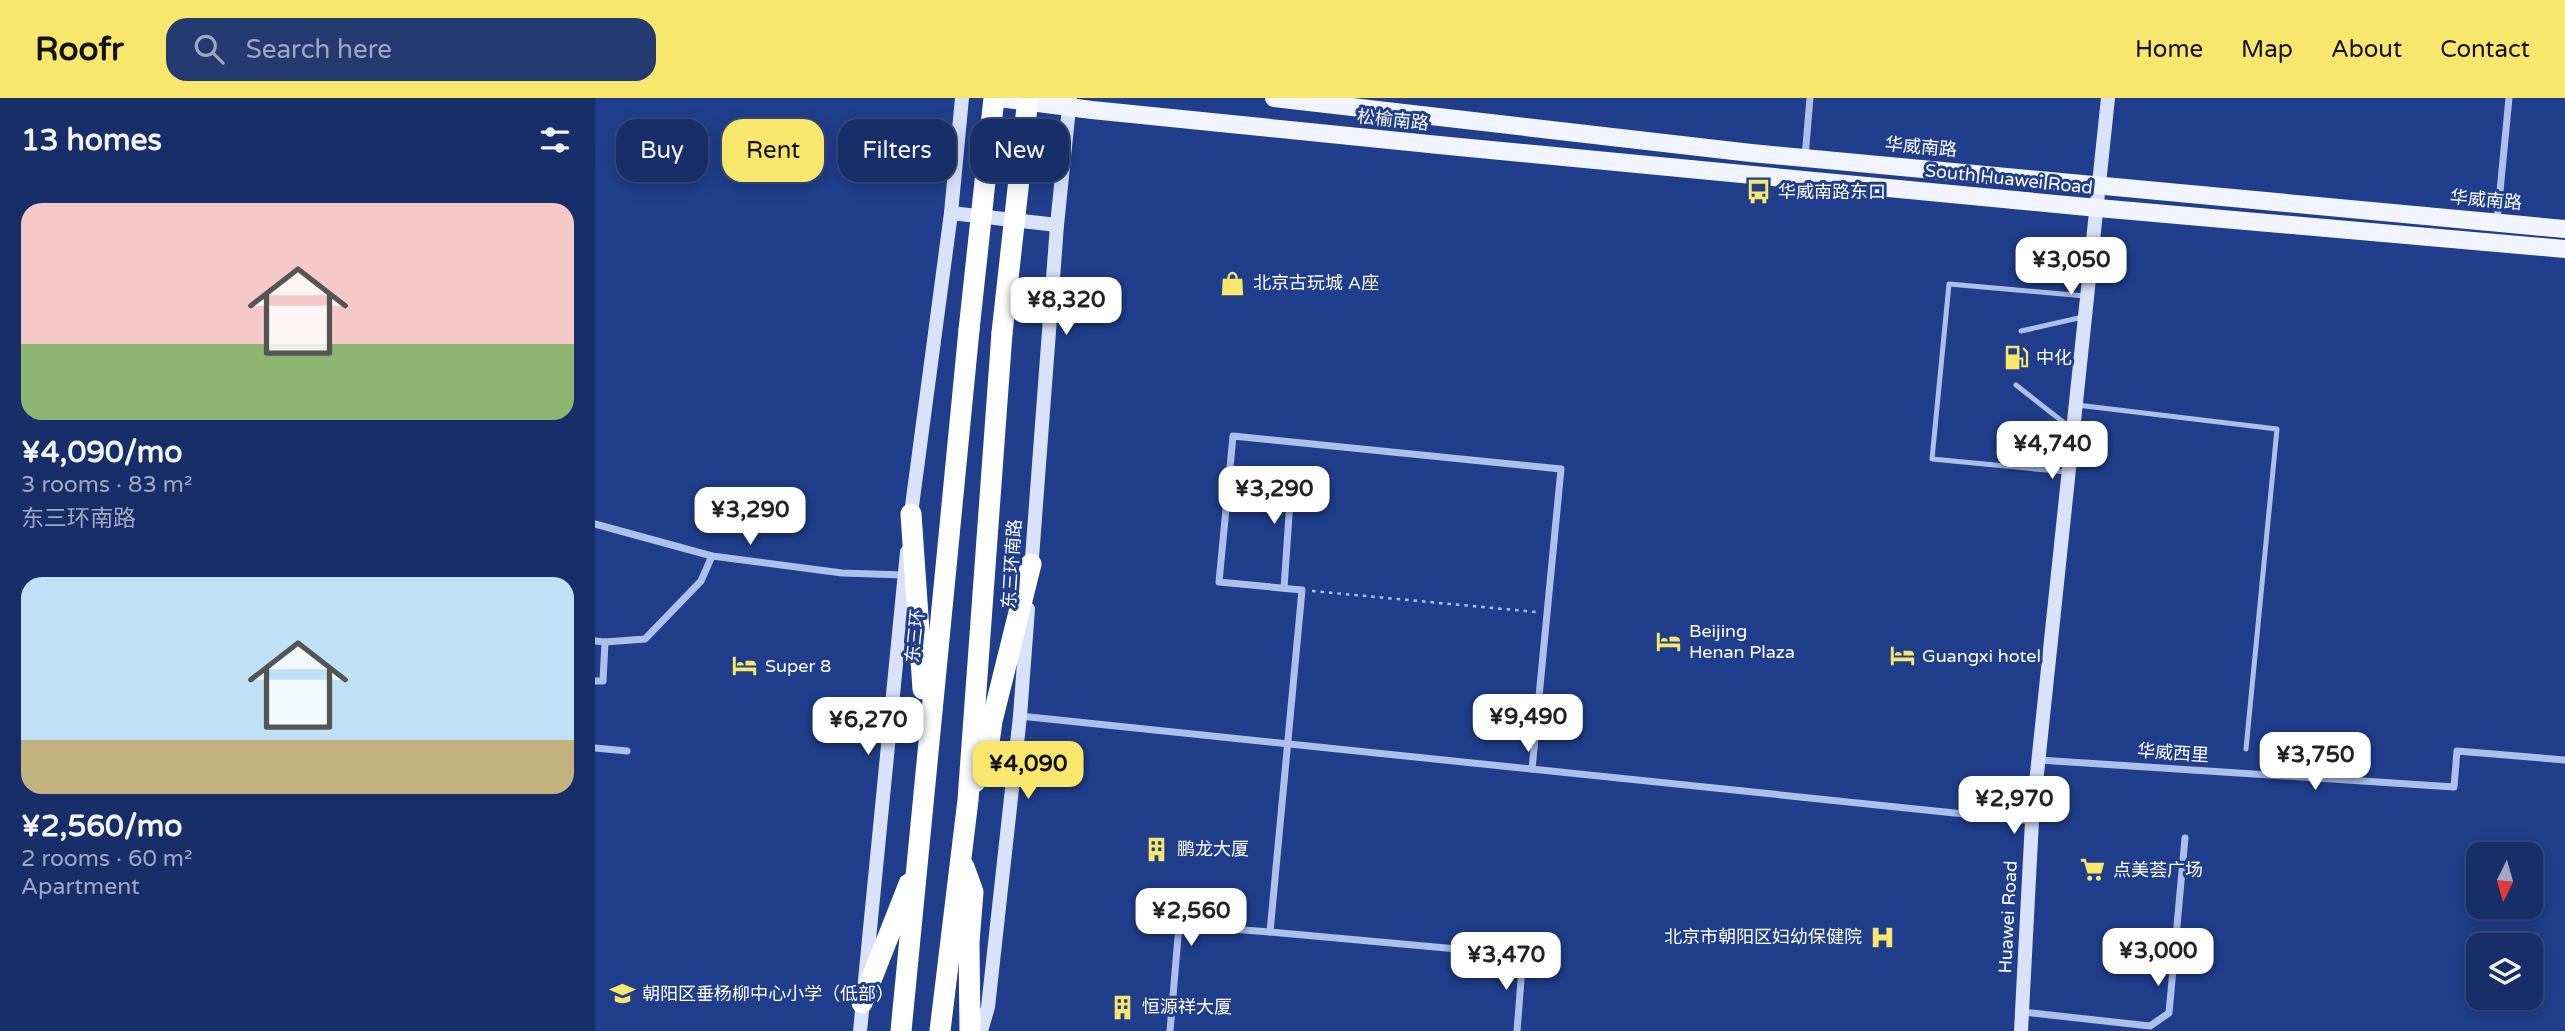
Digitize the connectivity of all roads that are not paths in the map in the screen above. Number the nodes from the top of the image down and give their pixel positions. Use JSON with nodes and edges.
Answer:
{"nodes":[{"id":1,"x":962,"y":98,"type":"edge"},
{"id":2,"x":996,"y":98,"type":"edge"},
{"id":3,"x":1028,"y":98,"type":"edge"},
{"id":4,"x":1274,"y":98,"type":"edge"},
{"id":5,"x":1810,"y":98,"type":"edge"},
{"id":6,"x":2108,"y":98,"type":"edge"},
{"id":7,"x":2509,"y":98,"type":"edge"},
{"id":8,"x":1070,"y":102,"type":"edge"},
{"id":9,"x":1449,"y":146,"type":"joint"},
{"id":10,"x":1804,"y":157,"type":"junction"},
{"id":11,"x":2100,"y":185,"type":"junction"},
{"id":12,"x":2098,"y":208,"type":"junction"},
{"id":13,"x":951,"y":213,"type":"junction"},
{"id":14,"x":2497,"y":222,"type":"junction"},
{"id":15,"x":1057,"y":225,"type":"junction"},
{"id":16,"x":2565,"y":229,"type":"edge"},
{"id":17,"x":2565,"y":249,"type":"edge"},
{"id":18,"x":2088,"y":296,"type":"junction"},
{"id":19,"x":2086,"y":317,"type":"junction"},
{"id":20,"x":2021,"y":331,"type":"dead end"},
{"id":21,"x":2017,"y":386,"type":"dead end"},
{"id":22,"x":2077,"y":405,"type":"junction"},
{"id":23,"x":2074,"y":432,"type":"junction"},
{"id":24,"x":2070,"y":472,"type":"junction"},
{"id":25,"x":1227,"y":496,"type":"junction"},
{"id":26,"x":911,"y":514,"type":"junction"},
{"id":27,"x":595,"y":524,"type":"edge"},
{"id":28,"x":712,"y":556,"type":"junction"},
{"id":29,"x":1031,"y":564,"type":"junction"},
{"id":30,"x":904,"y":575,"type":"junction"},
{"id":31,"x":1284,"y":588,"type":"junction"},
{"id":32,"x":595,"y":641,"type":"edge"},
{"id":33,"x":605,"y":642,"type":"junction"},
{"id":34,"x":595,"y":681,"type":"edge"},
{"id":35,"x":1020,"y":716,"type":"junction"},
{"id":36,"x":1287,"y":743,"type":"junction"},
{"id":37,"x":595,"y":748,"type":"edge"},
{"id":38,"x":2246,"y":749,"type":"dead end"},
{"id":39,"x":627,"y":751,"type":"dead end"},
{"id":40,"x":927,"y":751,"type":"junction"},
{"id":41,"x":2039,"y":760,"type":"junction"},
{"id":42,"x":2565,"y":760,"type":"edge"},
{"id":43,"x":1532,"y":769,"type":"junction"},
{"id":44,"x":968,"y":800,"type":"junction"},
{"id":45,"x":2032,"y":821,"type":"junction"},
{"id":46,"x":2185,"y":838,"type":"dead end"},
{"id":47,"x":919,"y":860,"type":"junction"},
{"id":48,"x":962,"y":860,"type":"junction"},
{"id":49,"x":1270,"y":932,"type":"junction"},
{"id":50,"x":862,"y":1003,"type":"junction"},
{"id":51,"x":988,"y":1007,"type":"junction"},
{"id":52,"x":2022,"y":1012,"type":"junction"},
{"id":53,"x":851,"y":1031,"type":"edge"},
{"id":54,"x":860,"y":1031,"type":"edge"},
{"id":55,"x":901,"y":1031,"type":"edge"},
{"id":56,"x":940,"y":1031,"type":"edge"},
{"id":57,"x":970,"y":1031,"type":"edge"},
{"id":58,"x":981,"y":1031,"type":"edge"},
{"id":59,"x":990,"y":1031,"type":"edge"},
{"id":60,"x":1170,"y":1031,"type":"edge"},
{"id":61,"x":1517,"y":1031,"type":"edge"},
{"id":62,"x":2021,"y":1031,"type":"edge"}],
"edges":[{"from":1,"to":13,"type":"street"},
{"from":2,"to":8,"type":"main road","name":"松榆南路"},
{"from":2,"to":40,"type":"highway","name":"东三环","bridge":true},
{"from":3,"to":44,"type":"highway","bridge":true},
{"from":4,"to":10,"type":"main road","name":"华威南路"},
{"from":5,"to":10,"type":"street"},
{"from":6,"to":11,"type":"street"},
{"from":7,"to":14,"type":"street"},
{"from":8,"to":9,"type":"main road","name":"松榆南路"},
{"from":8,"to":15,"type":"street","name":"东三环南路"},
{"from":9,"to":12,"type":"main road","name":"South Huawei Road"},
{"from":10,"to":11,"type":"main road","name":"华威南路"},
{"from":11,"to":12,"type":"street","name":"Huawei Road"},
{"from":11,"to":14,"type":"main road","name":"华威南路"},
{"from":12,"to":17,"type":"main road","name":"South Huawei Road"},
{"from":12,"to":18,"type":"street","name":"Huawei Road"},
{"from":13,"to":15,"type":"street"},
{"from":13,"to":26,"type":"street"},
{"from":14,"to":16,"type":"main road","name":"华威南路"},
{"from":15,"to":29,"type":"street","name":"东三环南路"},
{"from":18,"to":19,"type":"street","name":"Huawei Road"},
{"from":18,"to":24,"type":"lane"},
{"from":19,"to":20,"type":"lane"},
{"from":19,"to":22,"type":"street","name":"Huawei Road"},
{"from":21,"to":23,"type":"lane"},
{"from":22,"to":23,"type":"street","name":"Huawei Road"},
{"from":22,"to":38,"type":"lane"},
{"from":23,"to":24,"type":"street","name":"Huawei Road"},
{"from":24,"to":41,"type":"street","name":"Huawei Road"},
{"from":25,"to":31,"type":"street"},
{"from":25,"to":31,"type":"street"},
{"from":25,"to":43,"type":"street"},
{"from":26,"to":30,"type":"street"},
{"from":26,"to":40,"type":"highway"},
{"from":27,"to":28,"type":"street"},
{"from":28,"to":30,"type":"street"},
{"from":28,"to":33,"type":"street"},
{"from":29,"to":35,"type":"street","name":"东三环南路"},
{"from":29,"to":44,"type":"highway"},
{"from":30,"to":50,"type":"street"},
{"from":31,"to":36,"type":"street"},
{"from":32,"to":33,"type":"street"},
{"from":33,"to":34,"type":"street"},
{"from":35,"to":36,"type":"street"},
{"from":35,"to":51,"type":"street","name":"东三环南路"},
{"from":36,"to":43,"type":"street"},
{"from":36,"to":49,"type":"street"},
{"from":37,"to":39,"type":"street"},
{"from":40,"to":47,"type":"highway","name":"东三环"},
{"from":41,"to":42,"type":"street","name":"华威西里"},
{"from":41,"to":45,"type":"street","name":"Huawei Road"},
{"from":43,"to":45,"type":"street"},
{"from":44,"to":48,"type":"highway"},
{"from":45,"to":52,"type":"street","name":"Huawei Road"},
{"from":46,"to":52,"type":"street"},
{"from":47,"to":50,"type":"highway"},
{"from":47,"to":55,"type":"highway","name":"东三环"},
{"from":48,"to":56,"type":"highway"},
{"from":48,"to":57,"type":"highway"},
{"from":49,"to":60,"type":"street"},
{"from":49,"to":61,"type":"street"},
{"from":50,"to":53,"type":"street"},
{"from":50,"to":54,"type":"street"},
{"from":51,"to":58,"type":"street","name":"东三环南路"},
{"from":51,"to":59,"type":"street"},
{"from":52,"to":62,"type":"street","name":"Huawei Road"}]}
